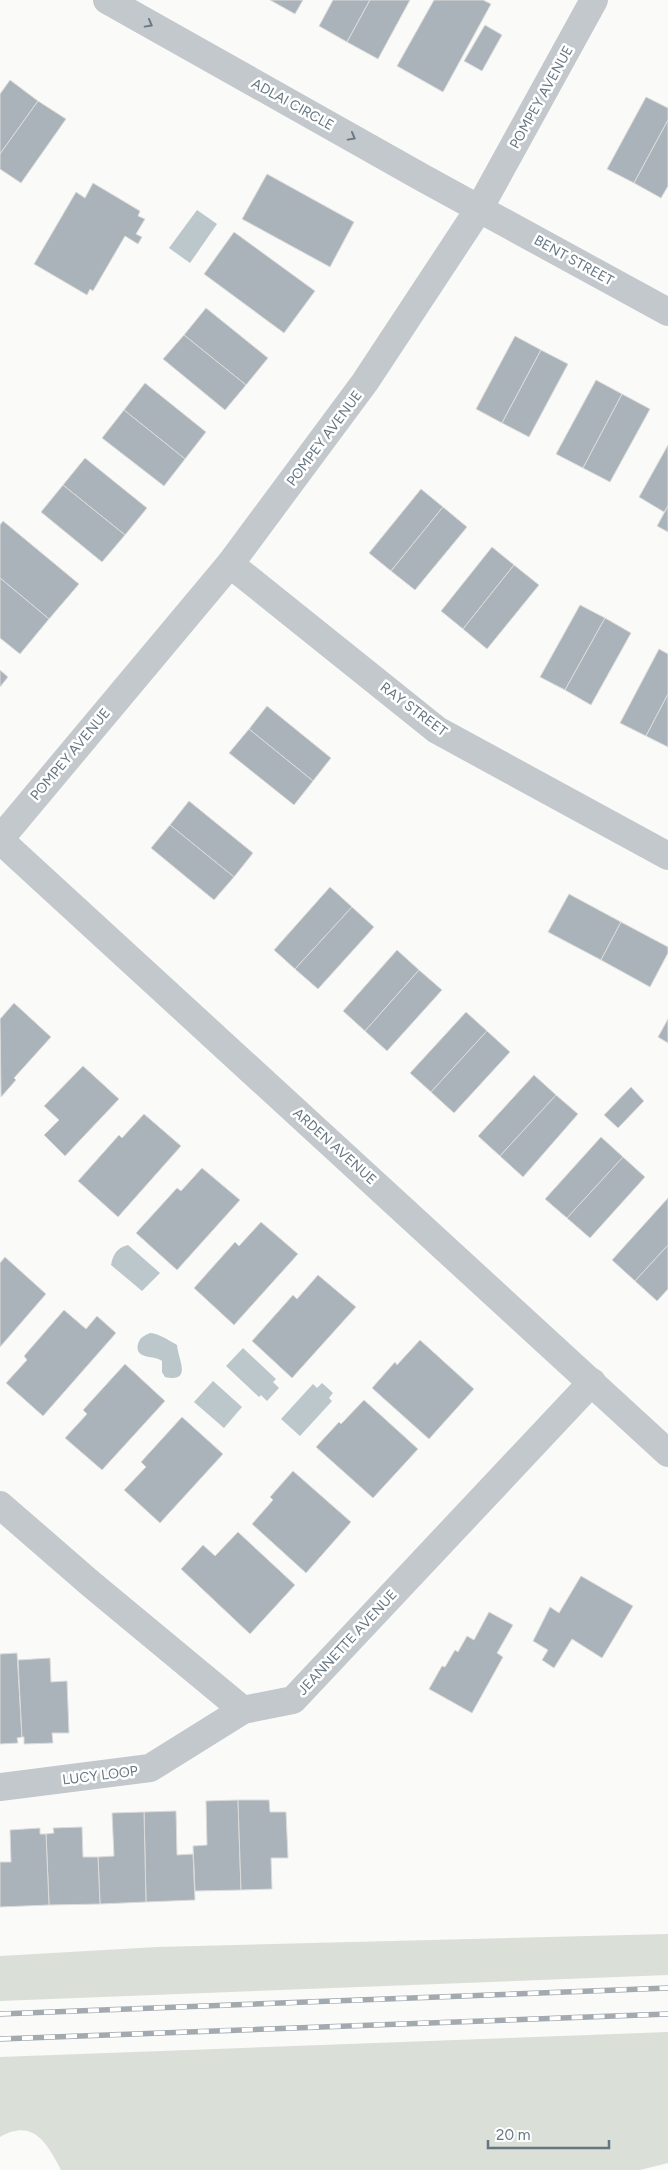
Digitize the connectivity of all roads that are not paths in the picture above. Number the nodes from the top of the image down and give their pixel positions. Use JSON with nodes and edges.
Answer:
{"nodes":[{"id":1,"x":107,"y":0,"type":"edge"},
{"id":2,"x":594,"y":0,"type":"edge"},
{"id":3,"x":479,"y":209,"type":"junction"},
{"id":4,"x":668,"y":312,"type":"edge"},
{"id":5,"x":230,"y":564,"type":"junction"},
{"id":6,"x":0,"y":840,"type":"edge"},
{"id":7,"x":668,"y":856,"type":"edge"},
{"id":8,"x":592,"y":1382,"type":"junction"},
{"id":9,"x":668,"y":1453,"type":"edge"},
{"id":10,"x":0,"y":1505,"type":"edge"},
{"id":11,"x":243,"y":1710,"type":"junction"},
{"id":12,"x":0,"y":1787,"type":"edge"}],
"edges":[{"from":1,"to":3,"type":"street","name":"ADLAI CIRCLE","one_way":true},
{"from":2,"to":3,"type":"street","name":"POMPEY AVENUE"},
{"from":3,"to":4,"type":"street","name":"BENT STREET"},
{"from":3,"to":5,"type":"street","name":"POMPEY AVENUE"},
{"from":5,"to":6,"type":"street","name":"POMPEY AVENUE"},
{"from":5,"to":7,"type":"street","name":"RAY STREET"},
{"from":6,"to":8,"type":"street","name":"ARDEN AVENUE"},
{"from":8,"to":9,"type":"street","name":"ARDEN AVENUE"},
{"from":8,"to":11,"type":"street","name":"JEANNETTE AVENUE"},
{"from":10,"to":11,"type":"street"},
{"from":11,"to":12,"type":"street","name":"LUCY LOOP"}]}
